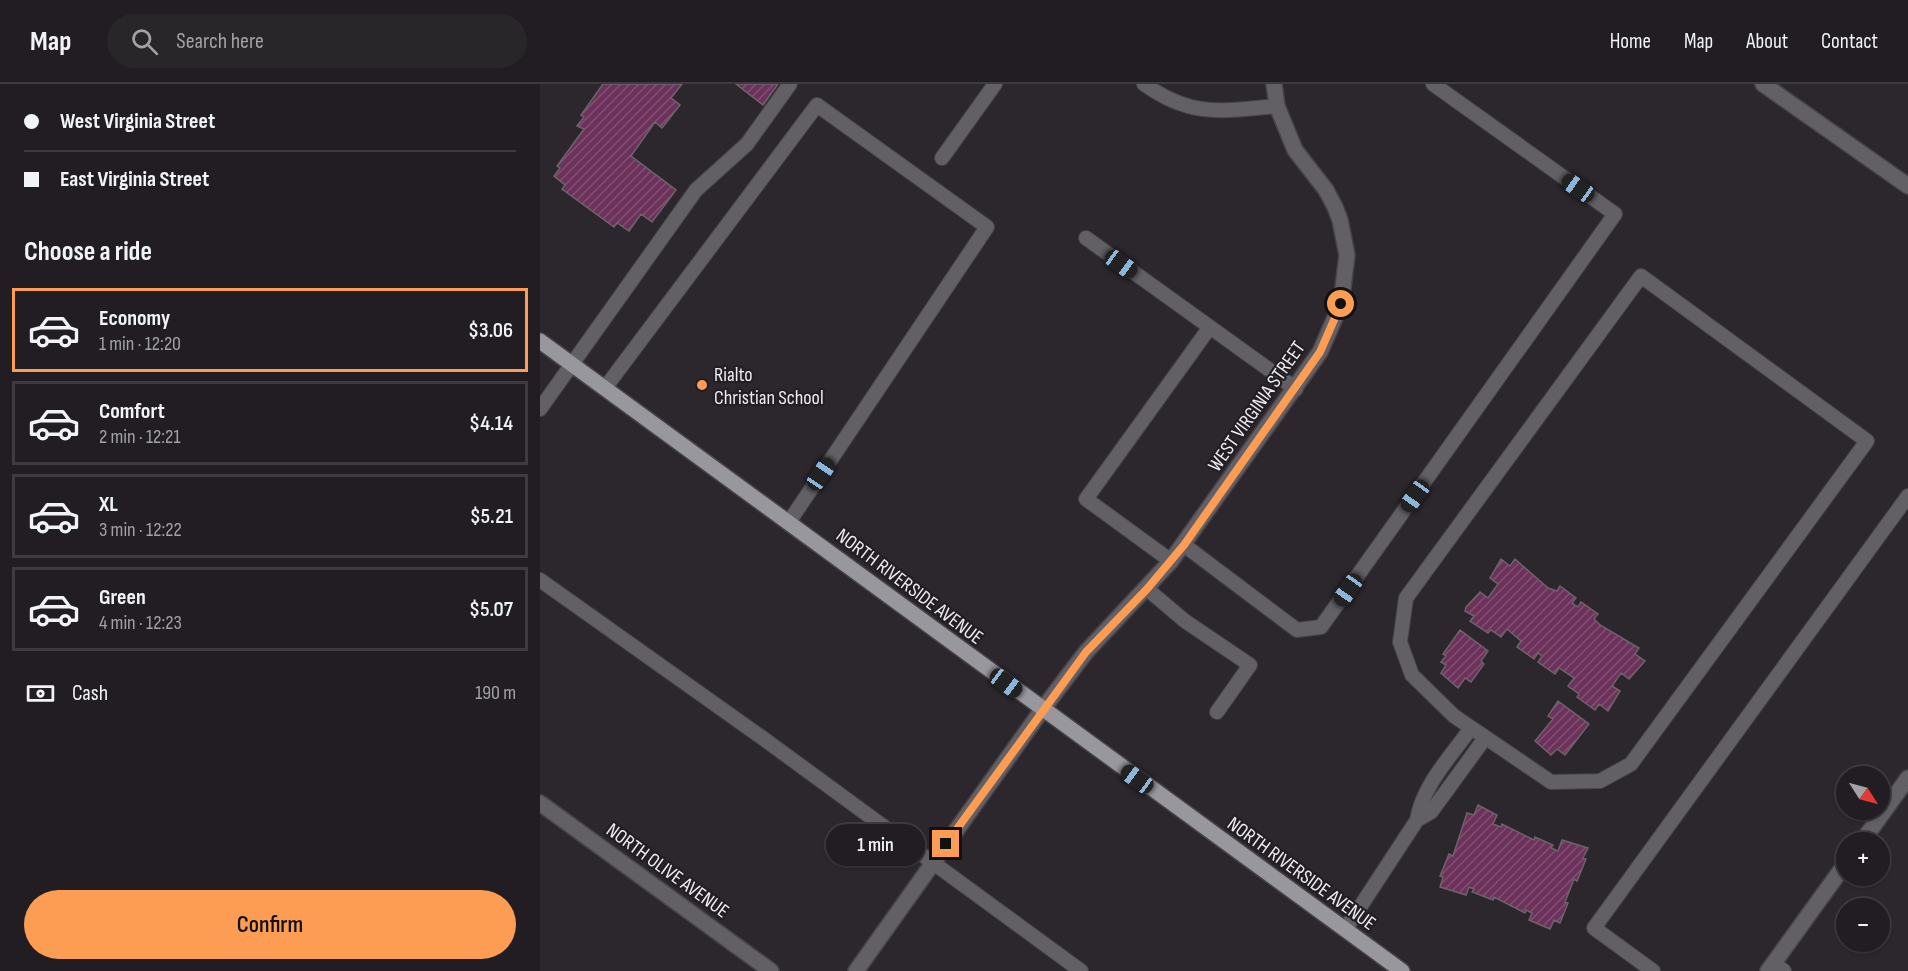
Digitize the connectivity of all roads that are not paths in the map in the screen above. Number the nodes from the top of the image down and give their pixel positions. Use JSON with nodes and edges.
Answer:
{"nodes":[{"id":1,"x":790,"y":84,"type":"edge"},
{"id":2,"x":995,"y":84,"type":"edge"},
{"id":3,"x":1144,"y":84,"type":"edge"},
{"id":4,"x":1274,"y":84,"type":"edge"},
{"id":5,"x":1433,"y":84,"type":"edge"},
{"id":6,"x":1763,"y":84,"type":"edge"},
{"id":7,"x":1277,"y":106,"type":"junction"},
{"id":8,"x":942,"y":158,"type":"dead end"},
{"id":9,"x":1908,"y":186,"type":"edge"},
{"id":10,"x":1086,"y":238,"type":"dead end"},
{"id":11,"x":1210,"y":327,"type":"junction"},
{"id":12,"x":540,"y":340,"type":"edge"},
{"id":13,"x":572,"y":364,"type":"junction"},
{"id":14,"x":605,"y":388,"type":"junction"},
{"id":15,"x":1296,"y":389,"type":"junction"},
{"id":16,"x":540,"y":409,"type":"edge"},
{"id":17,"x":1908,"y":496,"type":"edge"},
{"id":18,"x":789,"y":522,"type":"junction"},
{"id":19,"x":1184,"y":545,"type":"junction"},
{"id":20,"x":1171,"y":561,"type":"junction"},
{"id":21,"x":540,"y":580,"type":"edge"},
{"id":22,"x":1147,"y":589,"type":"junction"},
{"id":23,"x":1042,"y":710,"type":"junction"},
{"id":24,"x":1217,"y":712,"type":"dead end"},
{"id":25,"x":1471,"y":728,"type":"junction"},
{"id":26,"x":1485,"y":738,"type":"junction"},
{"id":27,"x":1908,"y":778,"type":"edge"},
{"id":28,"x":540,"y":803,"type":"edge"},
{"id":29,"x":1418,"y":820,"type":"junction"},
{"id":30,"x":1869,"y":832,"type":"edge"},
{"id":31,"x":933,"y":862,"type":"junction"},
{"id":32,"x":1836,"y":878,"type":"edge"},
{"id":33,"x":1345,"y":930,"type":"junction"},
{"id":34,"x":1775,"y":968,"type":"edge"},
{"id":35,"x":771,"y":971,"type":"edge"},
{"id":36,"x":856,"y":971,"type":"edge"},
{"id":37,"x":1081,"y":971,"type":"edge"},
{"id":38,"x":1401,"y":971,"type":"edge"},
{"id":39,"x":1653,"y":971,"type":"edge"}],
"edges":[{"from":1,"to":13,"type":"lane"},
{"from":2,"to":8,"type":"lane"},
{"from":3,"to":7,"type":"lane"},
{"from":4,"to":7,"type":"street","name":"WEST VIRGINIA STREET"},
{"from":5,"to":19,"type":"lane"},
{"from":6,"to":9,"type":"street"},
{"from":7,"to":15,"type":"street","name":"WEST VIRGINIA STREET"},
{"from":10,"to":11,"type":"lane"},
{"from":11,"to":15,"type":"lane"},
{"from":11,"to":20,"type":"lane"},
{"from":12,"to":13,"type":"main road","name":"NORTH RIVERSIDE AVENUE"},
{"from":13,"to":14,"type":"main road","name":"NORTH RIVERSIDE AVENUE"},
{"from":13,"to":16,"type":"lane"},
{"from":14,"to":18,"type":"main road","name":"NORTH RIVERSIDE AVENUE"},
{"from":14,"to":18,"type":"lane"},
{"from":15,"to":19,"type":"street","name":"WEST VIRGINIA STREET"},
{"from":17,"to":39,"type":"lane"},
{"from":18,"to":23,"type":"main road","name":"NORTH RIVERSIDE AVENUE"},
{"from":19,"to":20,"type":"street","name":"WEST VIRGINIA STREET"},
{"from":20,"to":22,"type":"street","name":"WEST VIRGINIA STREET"},
{"from":21,"to":31,"type":"lane"},
{"from":22,"to":23,"type":"street","name":"WEST VIRGINIA STREET"},
{"from":22,"to":24,"type":"lane"},
{"from":23,"to":31,"type":"street","name":"WEST VIRGINIA STREET"},
{"from":23,"to":33,"type":"main road","name":"NORTH RIVERSIDE AVENUE"},
{"from":25,"to":26,"type":"lane"},
{"from":25,"to":26,"type":"lane"},
{"from":25,"to":29,"type":"lane"},
{"from":26,"to":29,"type":"lane"},
{"from":27,"to":30,"type":"street"},
{"from":28,"to":35,"type":"street","name":"NORTH OLIVE AVENUE"},
{"from":29,"to":33,"type":"lane"},
{"from":31,"to":36,"type":"street","name":"WEST VIRGINIA STREET"},
{"from":31,"to":37,"type":"lane"},
{"from":32,"to":34,"type":"street"},
{"from":33,"to":38,"type":"main road","name":"NORTH RIVERSIDE AVENUE"}]}
